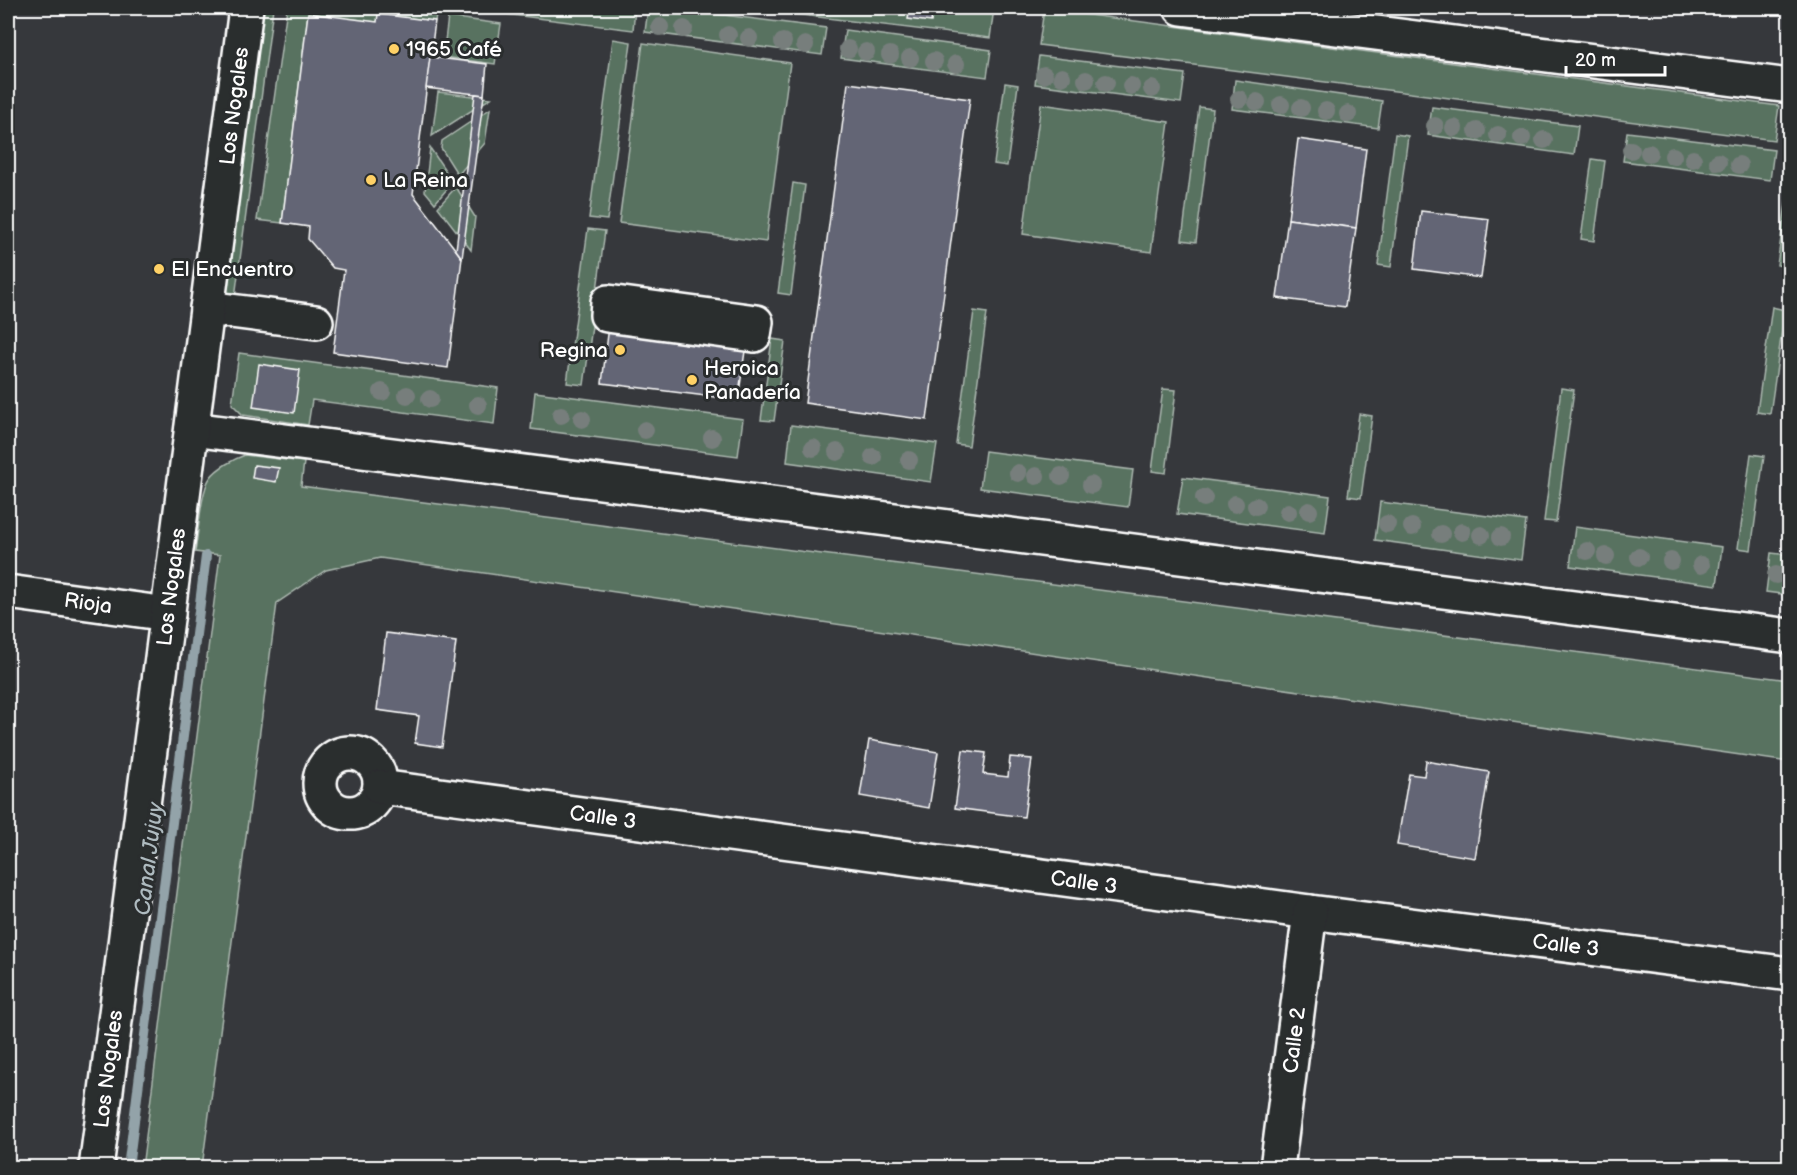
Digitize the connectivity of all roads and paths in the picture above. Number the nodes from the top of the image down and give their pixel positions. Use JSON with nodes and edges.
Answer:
{"nodes":[{"id":1,"x":246,"y":8,"type":"edge"},
{"id":2,"x":1181,"y":8,"type":"edge"},
{"id":3,"x":1790,"y":86,"type":"edge"},
{"id":4,"x":207,"y":308,"type":"junction"},
{"id":5,"x":605,"y":308,"type":"dead end"},
{"id":6,"x":316,"y":322,"type":"dead end"},
{"id":7,"x":759,"y":330,"type":"dead end"},
{"id":8,"x":192,"y":429,"type":"junction"},
{"id":9,"x":8,"y":592,"type":"edge"},
{"id":10,"x":168,"y":614,"type":"junction"},
{"id":11,"x":1790,"y":636,"type":"edge"},
{"id":12,"x":380,"y":786,"type":"dead end"},
{"id":13,"x":1310,"y":912,"type":"junction"},
{"id":14,"x":1790,"y":974,"type":"edge"},
{"id":15,"x":96,"y":1167,"type":"edge"},
{"id":16,"x":1277,"y":1167,"type":"edge"}],
"edges":[{"from":1,"to":4,"type":"street","name":"Los Nogales"},
{"from":2,"to":3,"type":"street"},
{"from":4,"to":6,"type":"street"},
{"from":4,"to":8,"type":"street","name":"Los Nogales"},
{"from":5,"to":7,"type":"street"},
{"from":8,"to":10,"type":"street","name":"Los Nogales"},
{"from":8,"to":11,"type":"street"},
{"from":9,"to":10,"type":"street","name":"Rioja"},
{"from":10,"to":15,"type":"street","name":"Los Nogales"},
{"from":12,"to":13,"type":"street","name":"Calle 3"},
{"from":13,"to":14,"type":"street","name":"Calle 3"},
{"from":13,"to":16,"type":"street","name":"Calle 2"}]}
